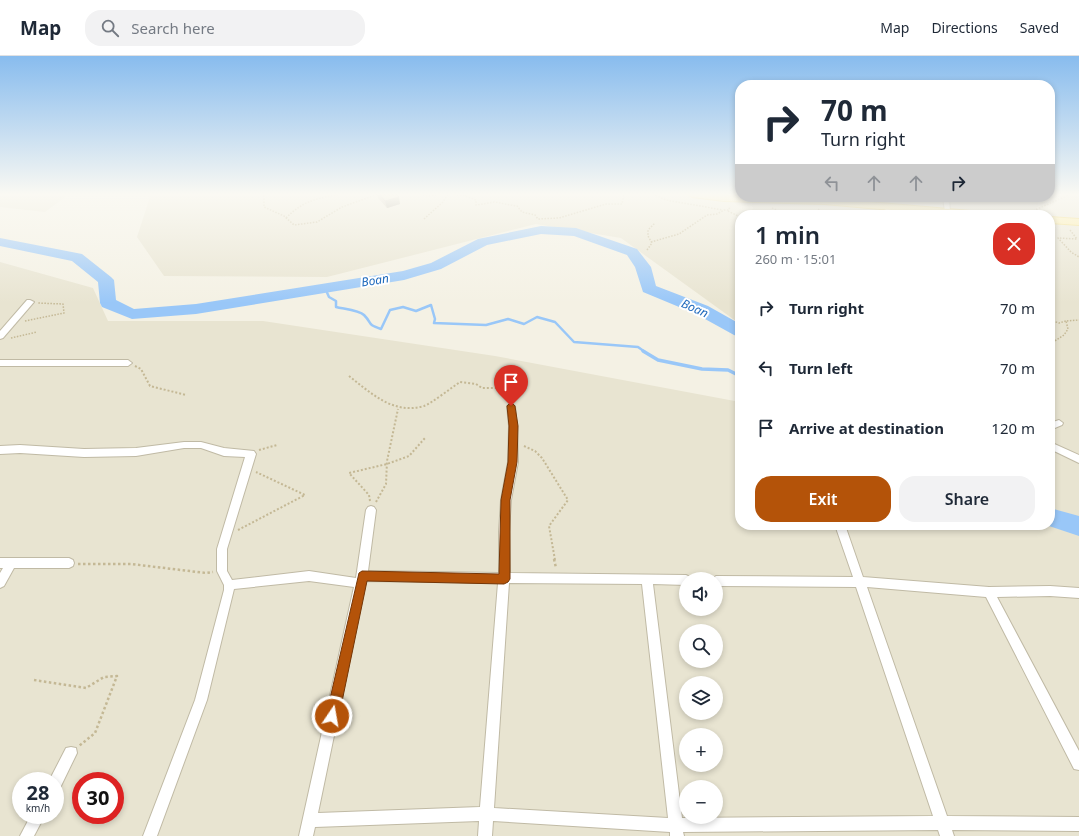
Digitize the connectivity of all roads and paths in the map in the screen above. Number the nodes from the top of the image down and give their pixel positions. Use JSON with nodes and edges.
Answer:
{"nodes":[{"id":1,"x":648,"y":230,"type":"edge"},
{"id":2,"x":684,"y":230,"type":"edge"},
{"id":3,"x":1070,"y":230,"type":"edge"},
{"id":4,"x":651,"y":242,"type":"junction"},
{"id":5,"x":647,"y":250,"type":"dead end"},
{"id":6,"x":1079,"y":257,"type":"edge"},
{"id":7,"x":30,"y":302,"type":"joint"},
{"id":8,"x":1079,"y":320,"type":"edge"},
{"id":9,"x":1066,"y":321,"type":"junction"},
{"id":10,"x":13,"y":322,"type":"junction"},
{"id":11,"x":1055,"y":322,"type":"edge"},
{"id":12,"x":37,"y":332,"type":"dead end"},
{"id":13,"x":4,"y":338,"type":"edge"},
{"id":14,"x":1055,"y":341,"type":"edge"},
{"id":15,"x":0,"y":363,"type":"edge"},
{"id":16,"x":128,"y":363,"type":"joint"},
{"id":17,"x":349,"y":376,"type":"dead end"},
{"id":18,"x":186,"y":395,"type":"dead end"},
{"id":19,"x":511,"y":406,"type":"joint"},
{"id":20,"x":398,"y":408,"type":"junction"},
{"id":21,"x":1059,"y":423,"type":"dead end"},
{"id":22,"x":1055,"y":425,"type":"edge"},
{"id":23,"x":425,"y":438,"type":"dead end"},
{"id":24,"x":513,"y":443,"type":"junction"},
{"id":25,"x":277,"y":445,"type":"dead end"},
{"id":26,"x":1055,"y":447,"type":"edge"},
{"id":27,"x":0,"y":450,"type":"edge"},
{"id":28,"x":251,"y":454,"type":"junction"},
{"id":29,"x":1079,"y":459,"type":"edge"},
{"id":30,"x":387,"y":464,"type":"junction"},
{"id":31,"x":247,"y":467,"type":"junction"},
{"id":32,"x":371,"y":510,"type":"junction"},
{"id":33,"x":842,"y":530,"type":"edge"},
{"id":34,"x":225,"y":537,"type":"junction"},
{"id":35,"x":5,"y":563,"type":"edge"},
{"id":36,"x":69,"y":563,"type":"joint"},
{"id":37,"x":222,"y":571,"type":"junction"},
{"id":38,"x":362,"y":579,"type":"junction"},
{"id":39,"x":504,"y":579,"type":"junction"},
{"id":40,"x":558,"y":579,"type":"junction"},
{"id":41,"x":647,"y":580,"type":"junction"},
{"id":42,"x":679,"y":580,"type":"edge"},
{"id":43,"x":723,"y":581,"type":"edge"},
{"id":44,"x":860,"y":582,"type":"junction"},
{"id":45,"x":0,"y":583,"type":"edge"},
{"id":46,"x":229,"y":585,"type":"junction"},
{"id":47,"x":989,"y":592,"type":"junction"},
{"id":48,"x":1079,"y":593,"type":"edge"},
{"id":49,"x":34,"y":680,"type":"dead end"},
{"id":50,"x":71,"y":754,"type":"joint"},
{"id":51,"x":1079,"y":764,"type":"edge"},
{"id":52,"x":61,"y":772,"type":"edge"},
{"id":53,"x":486,"y":814,"type":"junction"},
{"id":54,"x":310,"y":820,"type":"junction"},
{"id":55,"x":942,"y":823,"type":"junction"},
{"id":56,"x":33,"y":824,"type":"edge"},
{"id":57,"x":1079,"y":824,"type":"edge"},
{"id":58,"x":676,"y":831,"type":"edge"},
{"id":59,"x":27,"y":836,"type":"edge"},
{"id":60,"x":150,"y":836,"type":"edge"},
{"id":61,"x":306,"y":836,"type":"edge"},
{"id":62,"x":485,"y":836,"type":"edge"},
{"id":63,"x":947,"y":836,"type":"edge"}],
"edges":[{"from":1,"to":4,"type":"path"},
{"from":2,"to":4,"type":"path"},
{"from":3,"to":6,"type":"path"},
{"from":4,"to":5,"type":"path"},
{"from":7,"to":10,"type":"street"},
{"from":7,"to":10,"type":"path"},
{"from":8,"to":9,"type":"path"},
{"from":9,"to":11,"type":"path"},
{"from":9,"to":14,"type":"path"},
{"from":10,"to":13,"type":"street"},
{"from":12,"to":13,"type":"path"},
{"from":15,"to":16,"type":"street"},
{"from":16,"to":18,"type":"path"},
{"from":17,"to":20,"type":"path"},
{"from":19,"to":20,"type":"path"},
{"from":19,"to":24,"type":"street"},
{"from":20,"to":30,"type":"path"},
{"from":21,"to":22,"type":"street"},
{"from":23,"to":30,"type":"path"},
{"from":24,"to":39,"type":"street"},
{"from":24,"to":40,"type":"path"},
{"from":25,"to":28,"type":"path"},
{"from":26,"to":29,"type":"street"},
{"from":27,"to":28,"type":"street"},
{"from":28,"to":31,"type":"street"},
{"from":30,"to":32,"type":"path"},
{"from":30,"to":32,"type":"path"},
{"from":31,"to":34,"type":"street"},
{"from":31,"to":34,"type":"path"},
{"from":32,"to":38,"type":"street"},
{"from":33,"to":44,"type":"street"},
{"from":34,"to":37,"type":"street"},
{"from":35,"to":36,"type":"street"},
{"from":35,"to":45,"type":"street"},
{"from":36,"to":37,"type":"path"},
{"from":37,"to":46,"type":"street"},
{"from":38,"to":39,"type":"street"},
{"from":38,"to":46,"type":"street"},
{"from":38,"to":54,"type":"street"},
{"from":39,"to":40,"type":"street"},
{"from":39,"to":53,"type":"street"},
{"from":40,"to":41,"type":"street"},
{"from":41,"to":42,"type":"street"},
{"from":41,"to":58,"type":"street"},
{"from":43,"to":44,"type":"street"},
{"from":44,"to":47,"type":"street"},
{"from":44,"to":55,"type":"street"},
{"from":46,"to":60,"type":"street"},
{"from":47,"to":48,"type":"street"},
{"from":47,"to":51,"type":"street"},
{"from":49,"to":50,"type":"path"},
{"from":50,"to":52,"type":"street"},
{"from":53,"to":54,"type":"street"},
{"from":53,"to":58,"type":"street"},
{"from":53,"to":62,"type":"street"},
{"from":54,"to":61,"type":"street"},
{"from":55,"to":57,"type":"street"},
{"from":55,"to":58,"type":"street"},
{"from":55,"to":63,"type":"street"},
{"from":56,"to":59,"type":"street"}]}
